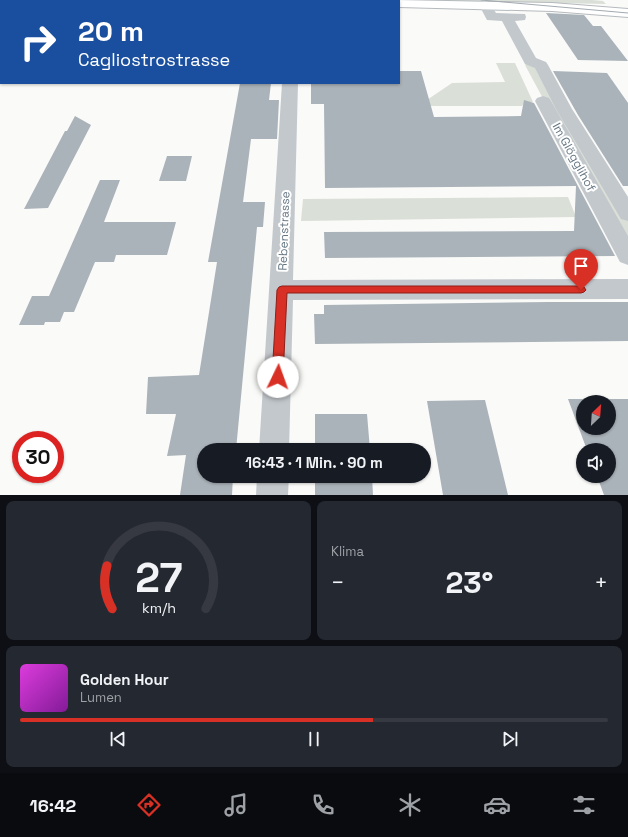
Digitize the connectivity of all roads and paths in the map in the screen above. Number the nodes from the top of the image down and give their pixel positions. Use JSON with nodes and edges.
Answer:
{"nodes":[{"id":1,"x":400,"y":3,"type":"edge"},
{"id":2,"x":485,"y":5,"type":"joint"},
{"id":3,"x":510,"y":11,"type":"junction"},
{"id":4,"x":628,"y":13,"type":"edge"},
{"id":5,"x":530,"y":61,"type":"junction"},
{"id":6,"x":290,"y":84,"type":"edge"},
{"id":7,"x":542,"y":90,"type":"junction"},
{"id":8,"x":566,"y":142,"type":"junction"},
{"id":9,"x":585,"y":142,"type":"junction"},
{"id":10,"x":597,"y":199,"type":"junction"},
{"id":11,"x":624,"y":206,"type":"edge"},
{"id":12,"x":628,"y":256,"type":"edge"},
{"id":13,"x":282,"y":290,"type":"junction"},
{"id":14,"x":628,"y":290,"type":"edge"},
{"id":15,"x":274,"y":443,"type":"edge"},
{"id":16,"x":273,"y":483,"type":"edge"},
{"id":17,"x":272,"y":495,"type":"edge"}],
"edges":[{"from":1,"to":2,"type":"main road"},
{"from":2,"to":3,"type":"street"},
{"from":3,"to":4,"type":"main road"},
{"from":3,"to":5,"type":"street","name":"Im Glögglihof"},
{"from":5,"to":7,"type":"street","name":"Im Glögglihof"},
{"from":5,"to":7,"type":"street","name":"Im Glögglihof"},
{"from":6,"to":13,"type":"street","name":"Rebenstrasse"},
{"from":7,"to":8,"type":"street","name":"Im Glögglihof"},
{"from":7,"to":9,"type":"street","name":"Im Glögglihof"},
{"from":8,"to":9,"type":"street"},
{"from":8,"to":10,"type":"street","name":"Im Glögglihof"},
{"from":9,"to":11,"type":"street","name":"Im Glögglihof"},
{"from":10,"to":11,"type":"street"},
{"from":10,"to":12,"type":"street","name":"Im Glögglihof"},
{"from":13,"to":14,"type":"street"},
{"from":13,"to":15,"type":"street","name":"Rebenstrasse"},
{"from":16,"to":17,"type":"street"}]}
